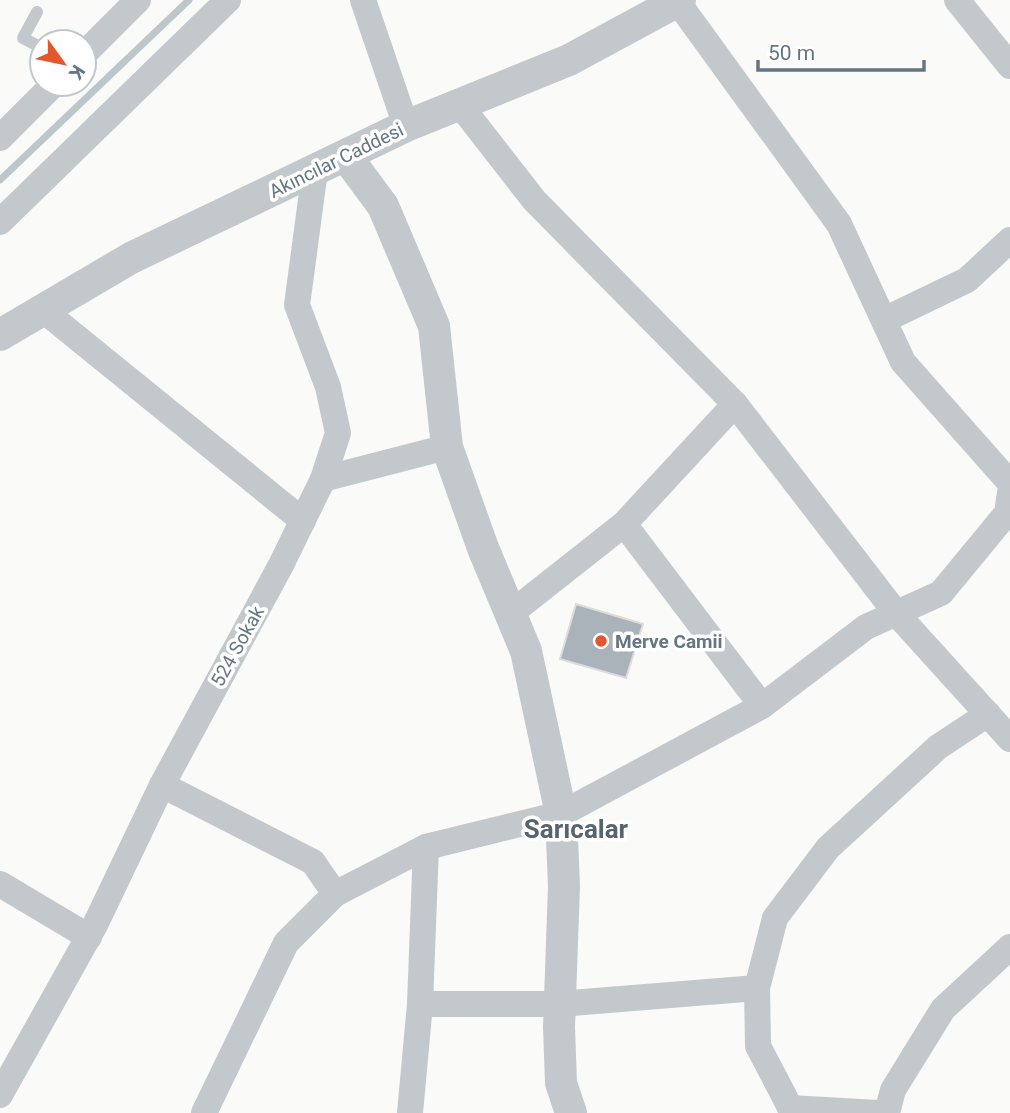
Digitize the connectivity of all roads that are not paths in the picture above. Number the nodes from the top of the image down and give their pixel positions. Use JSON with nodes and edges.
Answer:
{"nodes":[{"id":1,"x":138,"y":0,"type":"edge"},
{"id":2,"x":228,"y":0,"type":"edge"},
{"id":3,"x":363,"y":0,"type":"edge"},
{"id":4,"x":957,"y":0,"type":"edge"},
{"id":5,"x":678,"y":1,"type":"edge"},
{"id":6,"x":37,"y":12,"type":"dead end"},
{"id":7,"x":28,"y":28,"type":"edge"},
{"id":8,"x":98,"y":40,"type":"edge"},
{"id":9,"x":1010,"y":66,"type":"edge"},
{"id":10,"x":40,"y":98,"type":"edge"},
{"id":11,"x":460,"y":104,"type":"junction"},
{"id":12,"x":406,"y":127,"type":"junction"},
{"id":13,"x":0,"y":138,"type":"edge"},
{"id":14,"x":346,"y":156,"type":"junction"},
{"id":15,"x":315,"y":170,"type":"junction"},
{"id":16,"x":0,"y":222,"type":"edge"},
{"id":17,"x":1010,"y":240,"type":"edge"},
{"id":18,"x":43,"y":310,"type":"junction"},
{"id":19,"x":884,"y":320,"type":"junction"},
{"id":20,"x":0,"y":335,"type":"edge"},
{"id":21,"x":734,"y":404,"type":"junction"},
{"id":22,"x":447,"y":447,"type":"junction"},
{"id":23,"x":323,"y":479,"type":"junction"},
{"id":24,"x":1010,"y":483,"type":"edge"},
{"id":25,"x":1010,"y":494,"type":"edge"},
{"id":26,"x":303,"y":521,"type":"junction"},
{"id":27,"x":624,"y":524,"type":"junction"},
{"id":28,"x":896,"y":613,"type":"junction"},
{"id":29,"x":510,"y":614,"type":"junction"},
{"id":30,"x":762,"y":706,"type":"junction"},
{"id":31,"x":988,"y":714,"type":"junction"},
{"id":32,"x":1010,"y":739,"type":"edge"},
{"id":33,"x":162,"y":785,"type":"junction"},
{"id":34,"x":561,"y":814,"type":"junction"},
{"id":35,"x":426,"y":847,"type":"junction"},
{"id":36,"x":0,"y":884,"type":"edge"},
{"id":37,"x":335,"y":894,"type":"junction"},
{"id":38,"x":89,"y":937,"type":"junction"},
{"id":39,"x":1010,"y":947,"type":"edge"},
{"id":40,"x":757,"y":988,"type":"junction"},
{"id":41,"x":421,"y":1004,"type":"junction"},
{"id":42,"x":559,"y":1004,"type":"junction"},
{"id":43,"x":0,"y":1095,"type":"edge"},
{"id":44,"x":791,"y":1110,"type":"edge"},
{"id":45,"x":204,"y":1113,"type":"edge"},
{"id":46,"x":410,"y":1113,"type":"edge"},
{"id":47,"x":571,"y":1113,"type":"edge"},
{"id":48,"x":878,"y":1113,"type":"edge"},
{"id":49,"x":887,"y":1113,"type":"edge"}],
"edges":[{"from":1,"to":8,"type":"street"},
{"from":2,"to":16,"type":"street"},
{"from":3,"to":12,"type":"street"},
{"from":4,"to":9,"type":"street"},
{"from":5,"to":11,"type":"street","name":"Akıncılar Caddesi"},
{"from":5,"to":19,"type":"street"},
{"from":6,"to":7,"type":"lane"},
{"from":10,"to":13,"type":"street"},
{"from":11,"to":12,"type":"street","name":"Akıncılar Caddesi"},
{"from":11,"to":21,"type":"street"},
{"from":12,"to":14,"type":"street","name":"Akıncılar Caddesi"},
{"from":14,"to":15,"type":"street","name":"Akıncılar Caddesi"},
{"from":14,"to":22,"type":"street"},
{"from":15,"to":18,"type":"street","name":"Akıncılar Caddesi"},
{"from":15,"to":23,"type":"street","name":"524 Sokak"},
{"from":17,"to":19,"type":"street"},
{"from":18,"to":20,"type":"street","name":"Akıncılar Caddesi"},
{"from":18,"to":26,"type":"street"},
{"from":19,"to":24,"type":"street"},
{"from":21,"to":27,"type":"street"},
{"from":21,"to":28,"type":"street"},
{"from":22,"to":23,"type":"street"},
{"from":22,"to":29,"type":"street"},
{"from":23,"to":26,"type":"street","name":"524 Sokak"},
{"from":25,"to":28,"type":"street"},
{"from":26,"to":33,"type":"street","name":"524 Sokak"},
{"from":27,"to":29,"type":"street"},
{"from":27,"to":30,"type":"street"},
{"from":28,"to":30,"type":"street"},
{"from":28,"to":31,"type":"street"},
{"from":29,"to":34,"type":"street"},
{"from":30,"to":34,"type":"street"},
{"from":31,"to":32,"type":"street"},
{"from":31,"to":40,"type":"street"},
{"from":33,"to":37,"type":"street"},
{"from":33,"to":38,"type":"street","name":"524 Sokak"},
{"from":34,"to":35,"type":"street"},
{"from":34,"to":42,"type":"street"},
{"from":35,"to":37,"type":"street"},
{"from":35,"to":41,"type":"street"},
{"from":36,"to":38,"type":"street"},
{"from":37,"to":45,"type":"street"},
{"from":38,"to":43,"type":"street","name":"524 Sokak"},
{"from":39,"to":49,"type":"street"},
{"from":40,"to":42,"type":"street"},
{"from":40,"to":44,"type":"street"},
{"from":41,"to":42,"type":"street"},
{"from":41,"to":46,"type":"street"},
{"from":42,"to":47,"type":"street"},
{"from":44,"to":48,"type":"street"}]}
